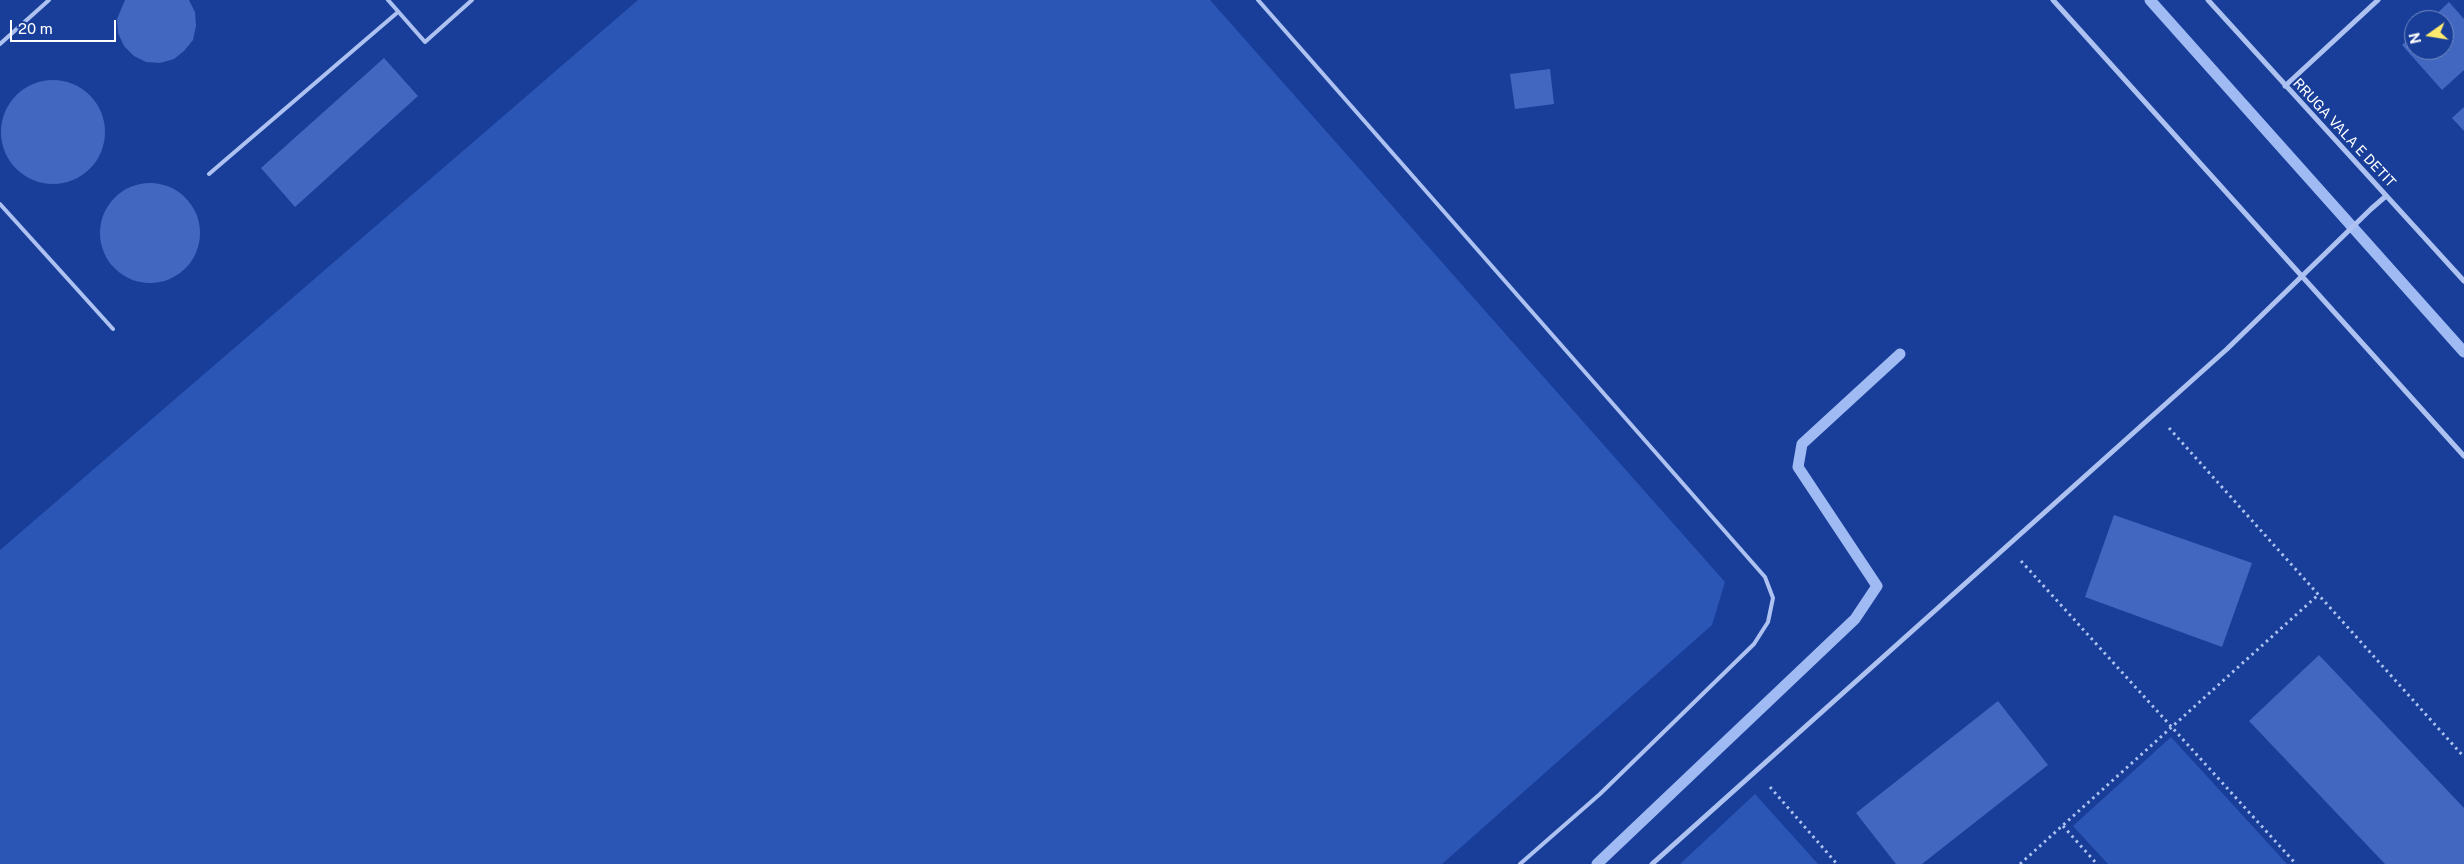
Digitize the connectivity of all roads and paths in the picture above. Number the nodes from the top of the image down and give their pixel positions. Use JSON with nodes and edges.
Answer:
{"nodes":[{"id":1,"x":49,"y":0,"type":"edge"},
{"id":2,"x":388,"y":0,"type":"edge"},
{"id":3,"x":472,"y":0,"type":"edge"},
{"id":4,"x":1258,"y":0,"type":"edge"},
{"id":5,"x":2053,"y":0,"type":"edge"},
{"id":6,"x":2208,"y":0,"type":"edge"},
{"id":7,"x":2378,"y":0,"type":"edge"},
{"id":8,"x":398,"y":12,"type":"junction"},
{"id":9,"x":0,"y":44,"type":"edge"},
{"id":10,"x":2285,"y":86,"type":"junction"},
{"id":11,"x":209,"y":174,"type":"dead end"},
{"id":12,"x":2386,"y":196,"type":"junction"},
{"id":13,"x":0,"y":204,"type":"edge"},
{"id":14,"x":2301,"y":277,"type":"junction"},
{"id":15,"x":2464,"y":281,"type":"edge"},
{"id":16,"x":113,"y":329,"type":"dead end"},
{"id":17,"x":2155,"y":414,"type":"junction"},
{"id":18,"x":2464,"y":456,"type":"edge"},
{"id":19,"x":2007,"y":546,"type":"junction"},
{"id":20,"x":2318,"y":595,"type":"junction"},
{"id":21,"x":2171,"y":728,"type":"junction"},
{"id":22,"x":2464,"y":757,"type":"edge"},
{"id":23,"x":1756,"y":771,"type":"junction"},
{"id":24,"x":2063,"y":826,"type":"junction"},
{"id":25,"x":1520,"y":864,"type":"edge"},
{"id":26,"x":1652,"y":864,"type":"edge"},
{"id":27,"x":1837,"y":864,"type":"edge"},
{"id":28,"x":2020,"y":864,"type":"edge"},
{"id":29,"x":2097,"y":864,"type":"edge"},
{"id":30,"x":2296,"y":864,"type":"edge"}],
"edges":[{"from":1,"to":9,"type":"lane"},
{"from":2,"to":8,"type":"lane"},
{"from":3,"to":8,"type":"lane"},
{"from":4,"to":25,"type":"lane"},
{"from":5,"to":14,"type":"street"},
{"from":6,"to":10,"type":"street","name":"RRUGA VALA E DETIT"},
{"from":7,"to":10,"type":"street"},
{"from":8,"to":11,"type":"lane"},
{"from":10,"to":12,"type":"street","name":"RRUGA VALA E DETIT"},
{"from":12,"to":14,"type":"street"},
{"from":12,"to":15,"type":"street","name":"RRUGA VALA E DETIT"},
{"from":13,"to":16,"type":"lane"},
{"from":14,"to":17,"type":"street"},
{"from":14,"to":18,"type":"street"},
{"from":17,"to":19,"type":"street"},
{"from":17,"to":20,"type":"path"},
{"from":19,"to":21,"type":"path"},
{"from":19,"to":23,"type":"street"},
{"from":20,"to":21,"type":"path"},
{"from":20,"to":22,"type":"path"},
{"from":21,"to":24,"type":"path"},
{"from":21,"to":30,"type":"path"},
{"from":23,"to":26,"type":"street"},
{"from":23,"to":27,"type":"path"},
{"from":24,"to":28,"type":"path"},
{"from":24,"to":29,"type":"path"}]}
